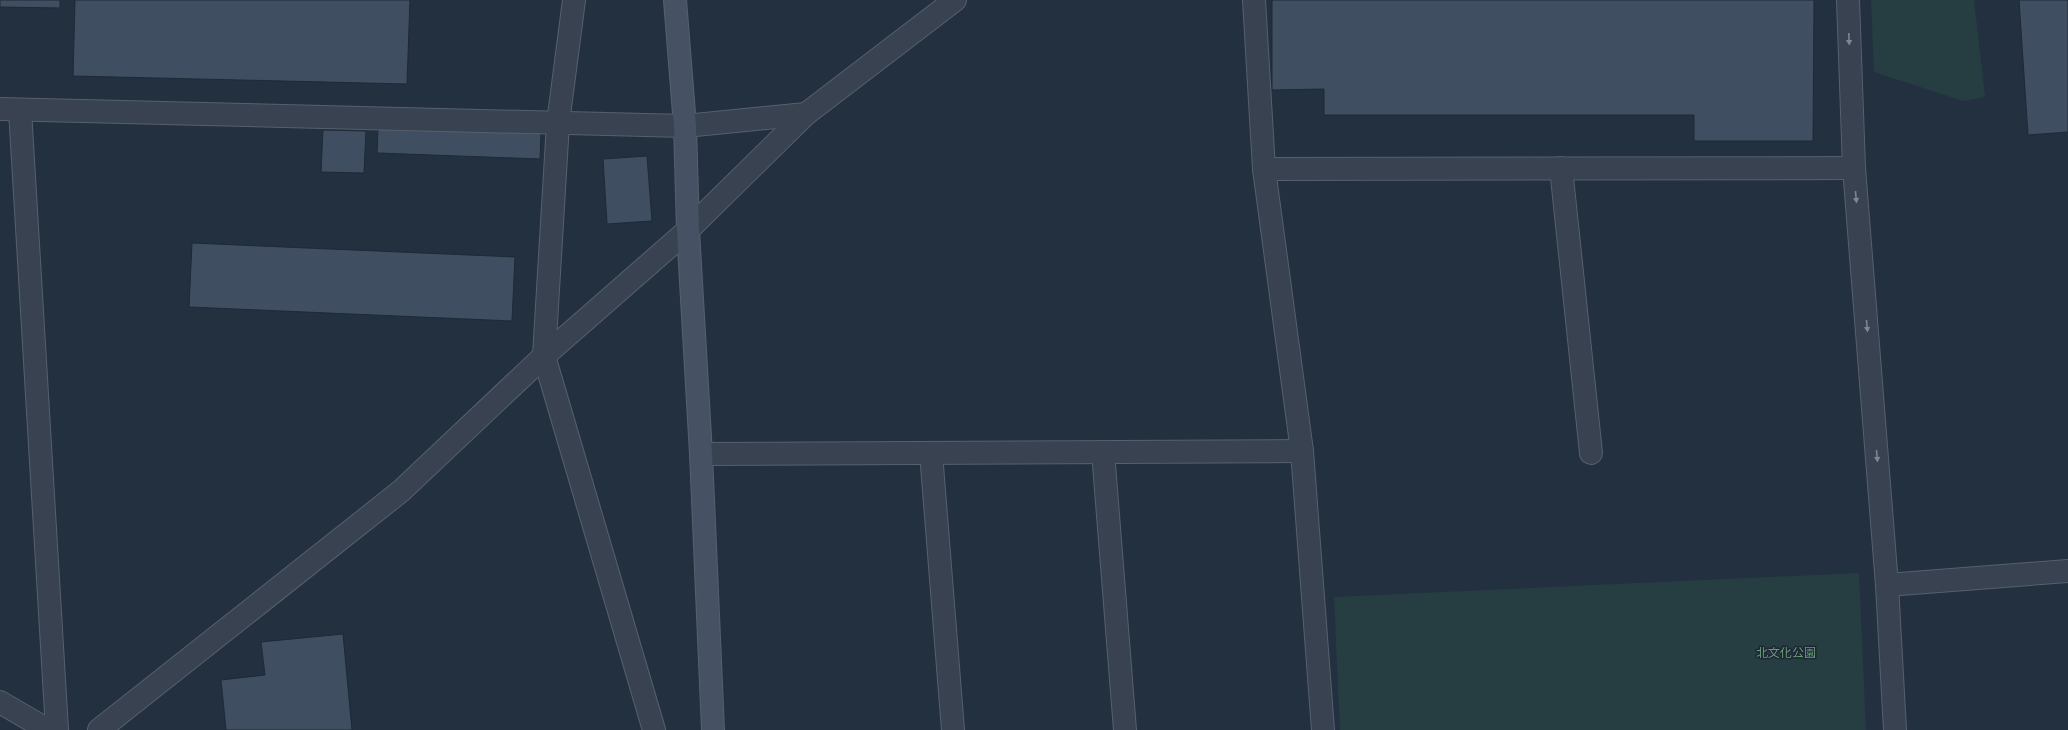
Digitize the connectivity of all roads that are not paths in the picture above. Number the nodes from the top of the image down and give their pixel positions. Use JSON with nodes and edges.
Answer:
{"nodes":[{"id":1,"x":574,"y":0,"type":"edge"},
{"id":2,"x":675,"y":0,"type":"edge"},
{"id":3,"x":955,"y":0,"type":"edge"},
{"id":4,"x":1254,"y":0,"type":"edge"},
{"id":5,"x":1848,"y":0,"type":"edge"},
{"id":6,"x":10,"y":110,"type":"edge"},
{"id":7,"x":806,"y":114,"type":"junction"},
{"id":8,"x":558,"y":123,"type":"junction"},
{"id":9,"x":685,"y":126,"type":"junction"},
{"id":10,"x":1561,"y":168,"type":"junction"},
{"id":11,"x":1854,"y":168,"type":"junction"},
{"id":12,"x":1264,"y":169,"type":"junction"},
{"id":13,"x":688,"y":230,"type":"junction"},
{"id":14,"x":544,"y":356,"type":"junction"},
{"id":15,"x":1302,"y":451,"type":"junction"},
{"id":16,"x":1103,"y":452,"type":"junction"},
{"id":17,"x":931,"y":453,"type":"junction"},
{"id":18,"x":1591,"y":453,"type":"dead end"},
{"id":19,"x":701,"y":454,"type":"junction"},
{"id":20,"x":2068,"y":571,"type":"edge"},
{"id":21,"x":1887,"y":585,"type":"junction"},
{"id":22,"x":0,"y":702,"type":"edge"},
{"id":23,"x":48,"y":730,"type":"edge"},
{"id":24,"x":57,"y":730,"type":"edge"},
{"id":25,"x":99,"y":730,"type":"edge"},
{"id":26,"x":654,"y":730,"type":"edge"},
{"id":27,"x":714,"y":730,"type":"edge"},
{"id":28,"x":953,"y":730,"type":"edge"},
{"id":29,"x":1125,"y":730,"type":"edge"},
{"id":30,"x":1323,"y":730,"type":"edge"},
{"id":31,"x":1895,"y":730,"type":"edge"}],
"edges":[{"from":1,"to":8,"type":"street"},
{"from":2,"to":9,"type":"street"},
{"from":3,"to":7,"type":"street"},
{"from":4,"to":12,"type":"street"},
{"from":5,"to":11,"type":"street","one_way":true},
{"from":6,"to":8,"type":"street"},
{"from":6,"to":24,"type":"street"},
{"from":7,"to":9,"type":"street"},
{"from":7,"to":13,"type":"street"},
{"from":8,"to":9,"type":"street"},
{"from":8,"to":14,"type":"street"},
{"from":9,"to":13,"type":"street"},
{"from":10,"to":11,"type":"street"},
{"from":10,"to":12,"type":"street"},
{"from":10,"to":18,"type":"street"},
{"from":11,"to":21,"type":"street","one_way":true},
{"from":12,"to":15,"type":"street"},
{"from":13,"to":14,"type":"street"},
{"from":13,"to":19,"type":"street"},
{"from":14,"to":25,"type":"street"},
{"from":14,"to":26,"type":"street"},
{"from":15,"to":16,"type":"street"},
{"from":15,"to":30,"type":"street"},
{"from":16,"to":17,"type":"street"},
{"from":16,"to":29,"type":"street"},
{"from":17,"to":19,"type":"street"},
{"from":17,"to":28,"type":"street"},
{"from":19,"to":27,"type":"street"},
{"from":20,"to":21,"type":"street"},
{"from":21,"to":31,"type":"street"},
{"from":22,"to":23,"type":"street"}]}
